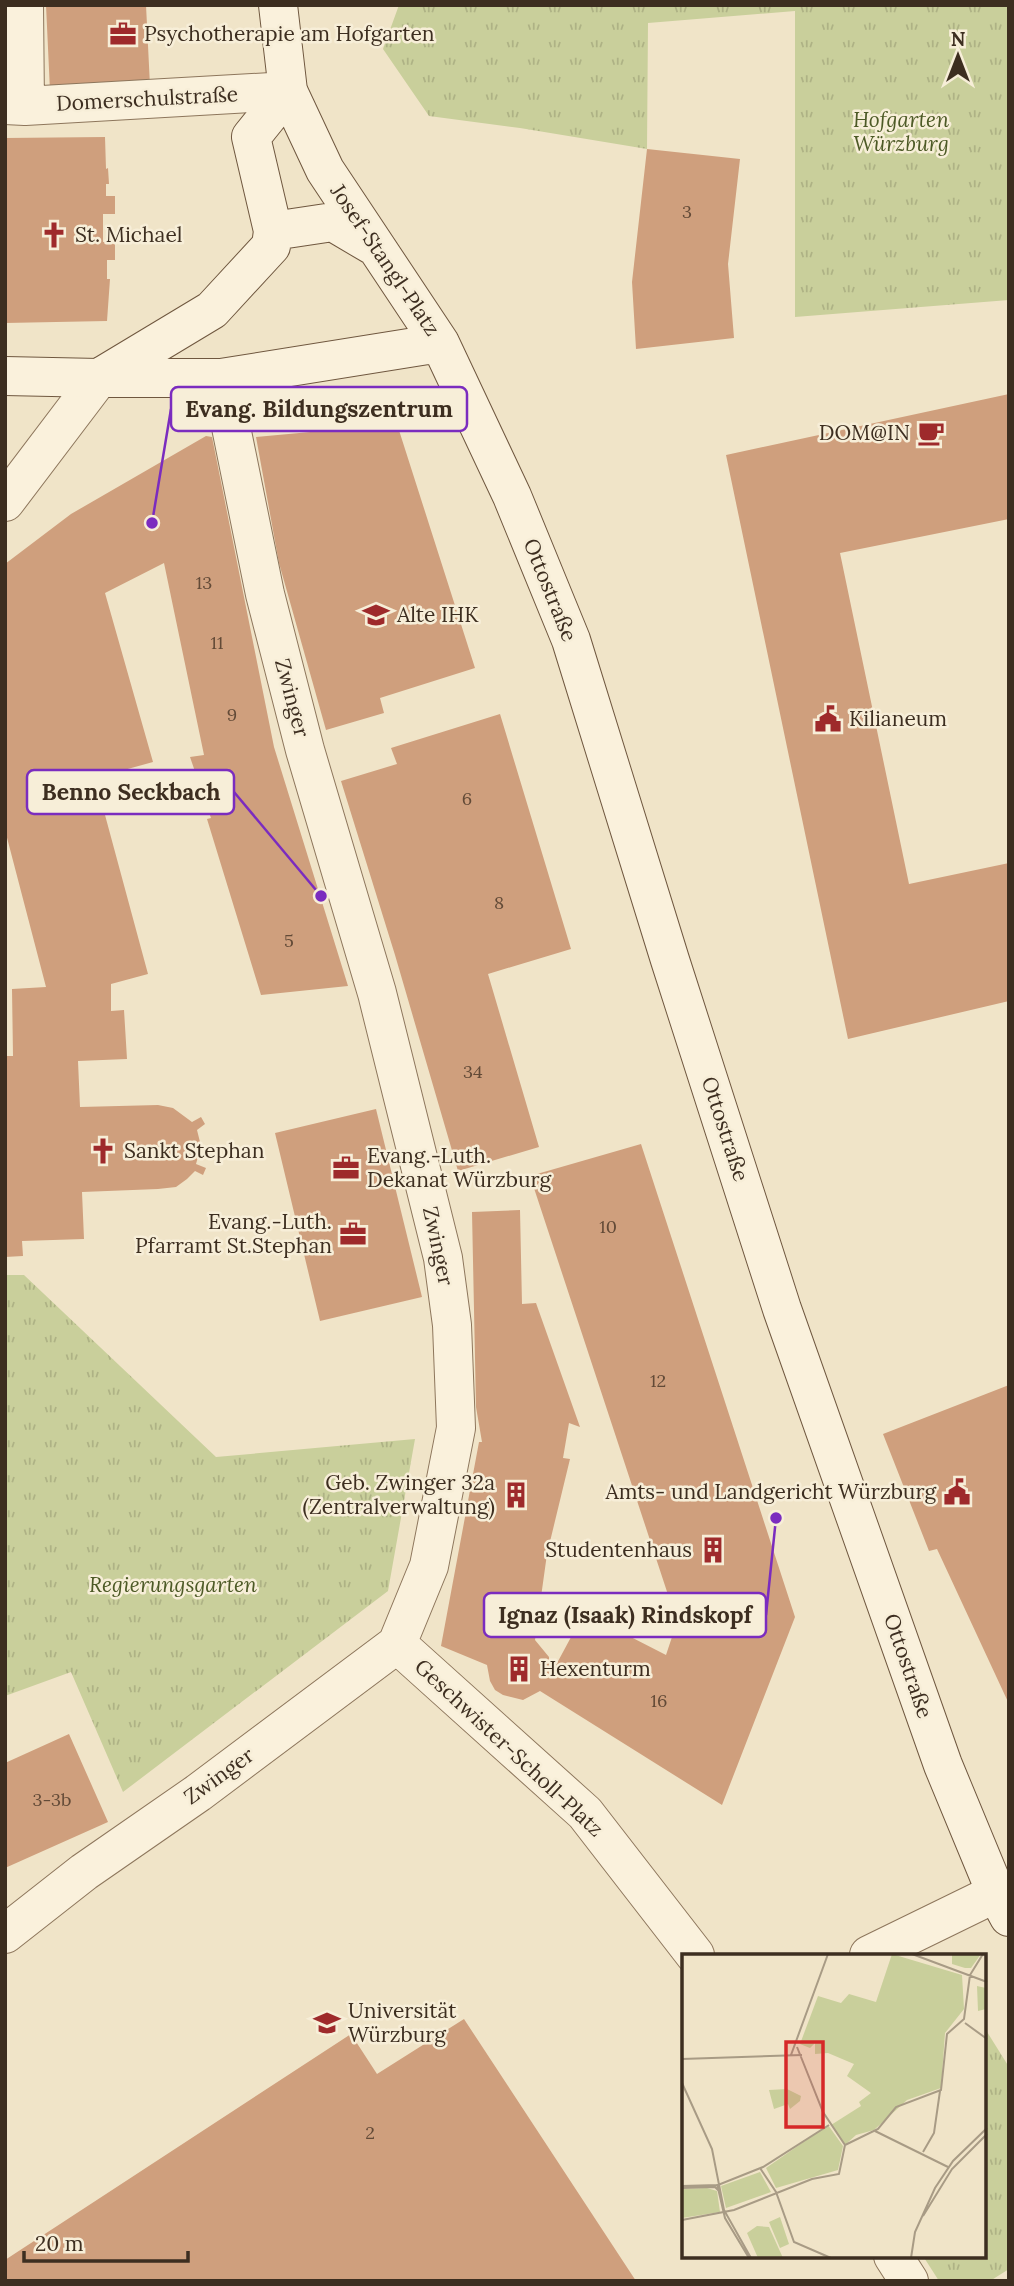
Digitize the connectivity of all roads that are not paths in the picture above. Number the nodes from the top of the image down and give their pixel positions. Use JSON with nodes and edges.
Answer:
{"nodes":[{"id":1,"x":24,"y":5,"type":"edge"},
{"id":2,"x":278,"y":5,"type":"edge"},
{"id":3,"x":288,"y":91,"type":"junction"},
{"id":4,"x":15,"y":106,"type":"edge"},
{"id":5,"x":273,"y":231,"type":"junction"},
{"id":6,"x":374,"y":246,"type":"junction"},
{"id":7,"x":440,"y":343,"type":"junction"},
{"id":8,"x":5,"y":376,"type":"edge"},
{"id":9,"x":221,"y":377,"type":"junction"},
{"id":10,"x":99,"y":378,"type":"junction"},
{"id":11,"x":5,"y":502,"type":"edge"},
{"id":12,"x":397,"y":1644,"type":"junction"},
{"id":13,"x":1002,"y":1905,"type":"edge"},
{"id":14,"x":5,"y":1934,"type":"edge"},
{"id":15,"x":694,"y":1954,"type":"edge"},
{"id":16,"x":872,"y":1954,"type":"edge"},
{"id":17,"x":895,"y":2258,"type":"edge"},
{"id":18,"x":909,"y":2281,"type":"edge"}],
"edges":[{"from":1,"to":4,"type":"street"},
{"from":2,"to":3,"type":"street","name":"Josef-Stangl-Platz"},
{"from":3,"to":4,"type":"street","name":"Domerschulstraße"},
{"from":3,"to":5,"type":"street"},
{"from":3,"to":6,"type":"street","name":"Josef-Stangl-Platz"},
{"from":5,"to":6,"type":"street"},
{"from":5,"to":10,"type":"street"},
{"from":6,"to":7,"type":"street","name":"Josef-Stangl-Platz"},
{"from":7,"to":9,"type":"street","name":"Josef-Stangl-Platz"},
{"from":7,"to":13,"type":"street","name":"Ottostraße"},
{"from":8,"to":10,"type":"street","name":"Josef-Stangl-Platz"},
{"from":9,"to":10,"type":"street","name":"Josef-Stangl-Platz"},
{"from":9,"to":12,"type":"street","name":"Zwinger"},
{"from":10,"to":11,"type":"street"},
{"from":12,"to":14,"type":"street","name":"Zwinger"},
{"from":12,"to":15,"type":"street","name":"Geschwister-Scholl-Platz"},
{"from":13,"to":16,"type":"street"},
{"from":17,"to":18,"type":"street"}]}
